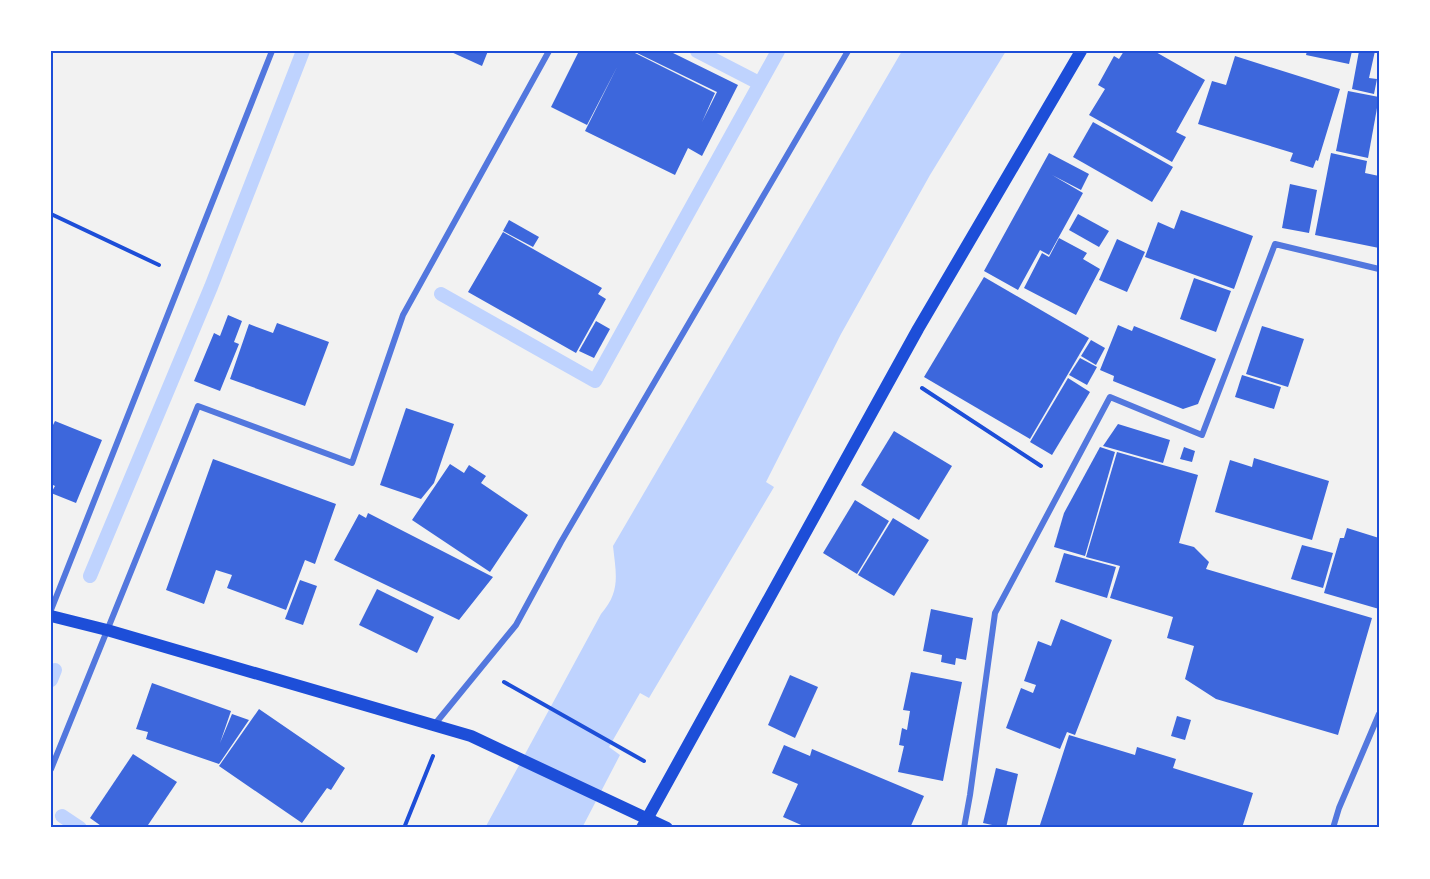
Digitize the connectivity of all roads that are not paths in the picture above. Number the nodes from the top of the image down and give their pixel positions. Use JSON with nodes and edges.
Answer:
{"nodes":[{"id":1,"x":272,"y":51,"type":"edge"},
{"id":2,"x":549,"y":51,"type":"edge"},
{"id":3,"x":848,"y":51,"type":"edge"},
{"id":4,"x":1081,"y":51,"type":"edge"},
{"id":5,"x":1379,"y":269,"type":"edge"},
{"id":6,"x":51,"y":610,"type":"edge"},
{"id":7,"x":51,"y":616,"type":"edge"},
{"id":8,"x":107,"y":630,"type":"junction"},
{"id":9,"x":1379,"y":714,"type":"edge"},
{"id":10,"x":440,"y":726,"type":"junction"},
{"id":11,"x":51,"y":769,"type":"edge"},
{"id":12,"x":644,"y":824,"type":"edge"},
{"id":13,"x":667,"y":828,"type":"edge"},
{"id":14,"x":964,"y":828,"type":"edge"},
{"id":15,"x":1333,"y":828,"type":"edge"}],
"edges":[{"from":1,"to":6,"type":"street"},
{"from":2,"to":8,"type":"street"},
{"from":3,"to":10,"type":"street"},
{"from":4,"to":12,"type":"main road"},
{"from":5,"to":14,"type":"street"},
{"from":7,"to":8,"type":"main road"},
{"from":8,"to":10,"type":"main road"},
{"from":8,"to":11,"type":"street"},
{"from":9,"to":15,"type":"street"},
{"from":10,"to":12,"type":"main road"},
{"from":12,"to":13,"type":"main road"}]}
